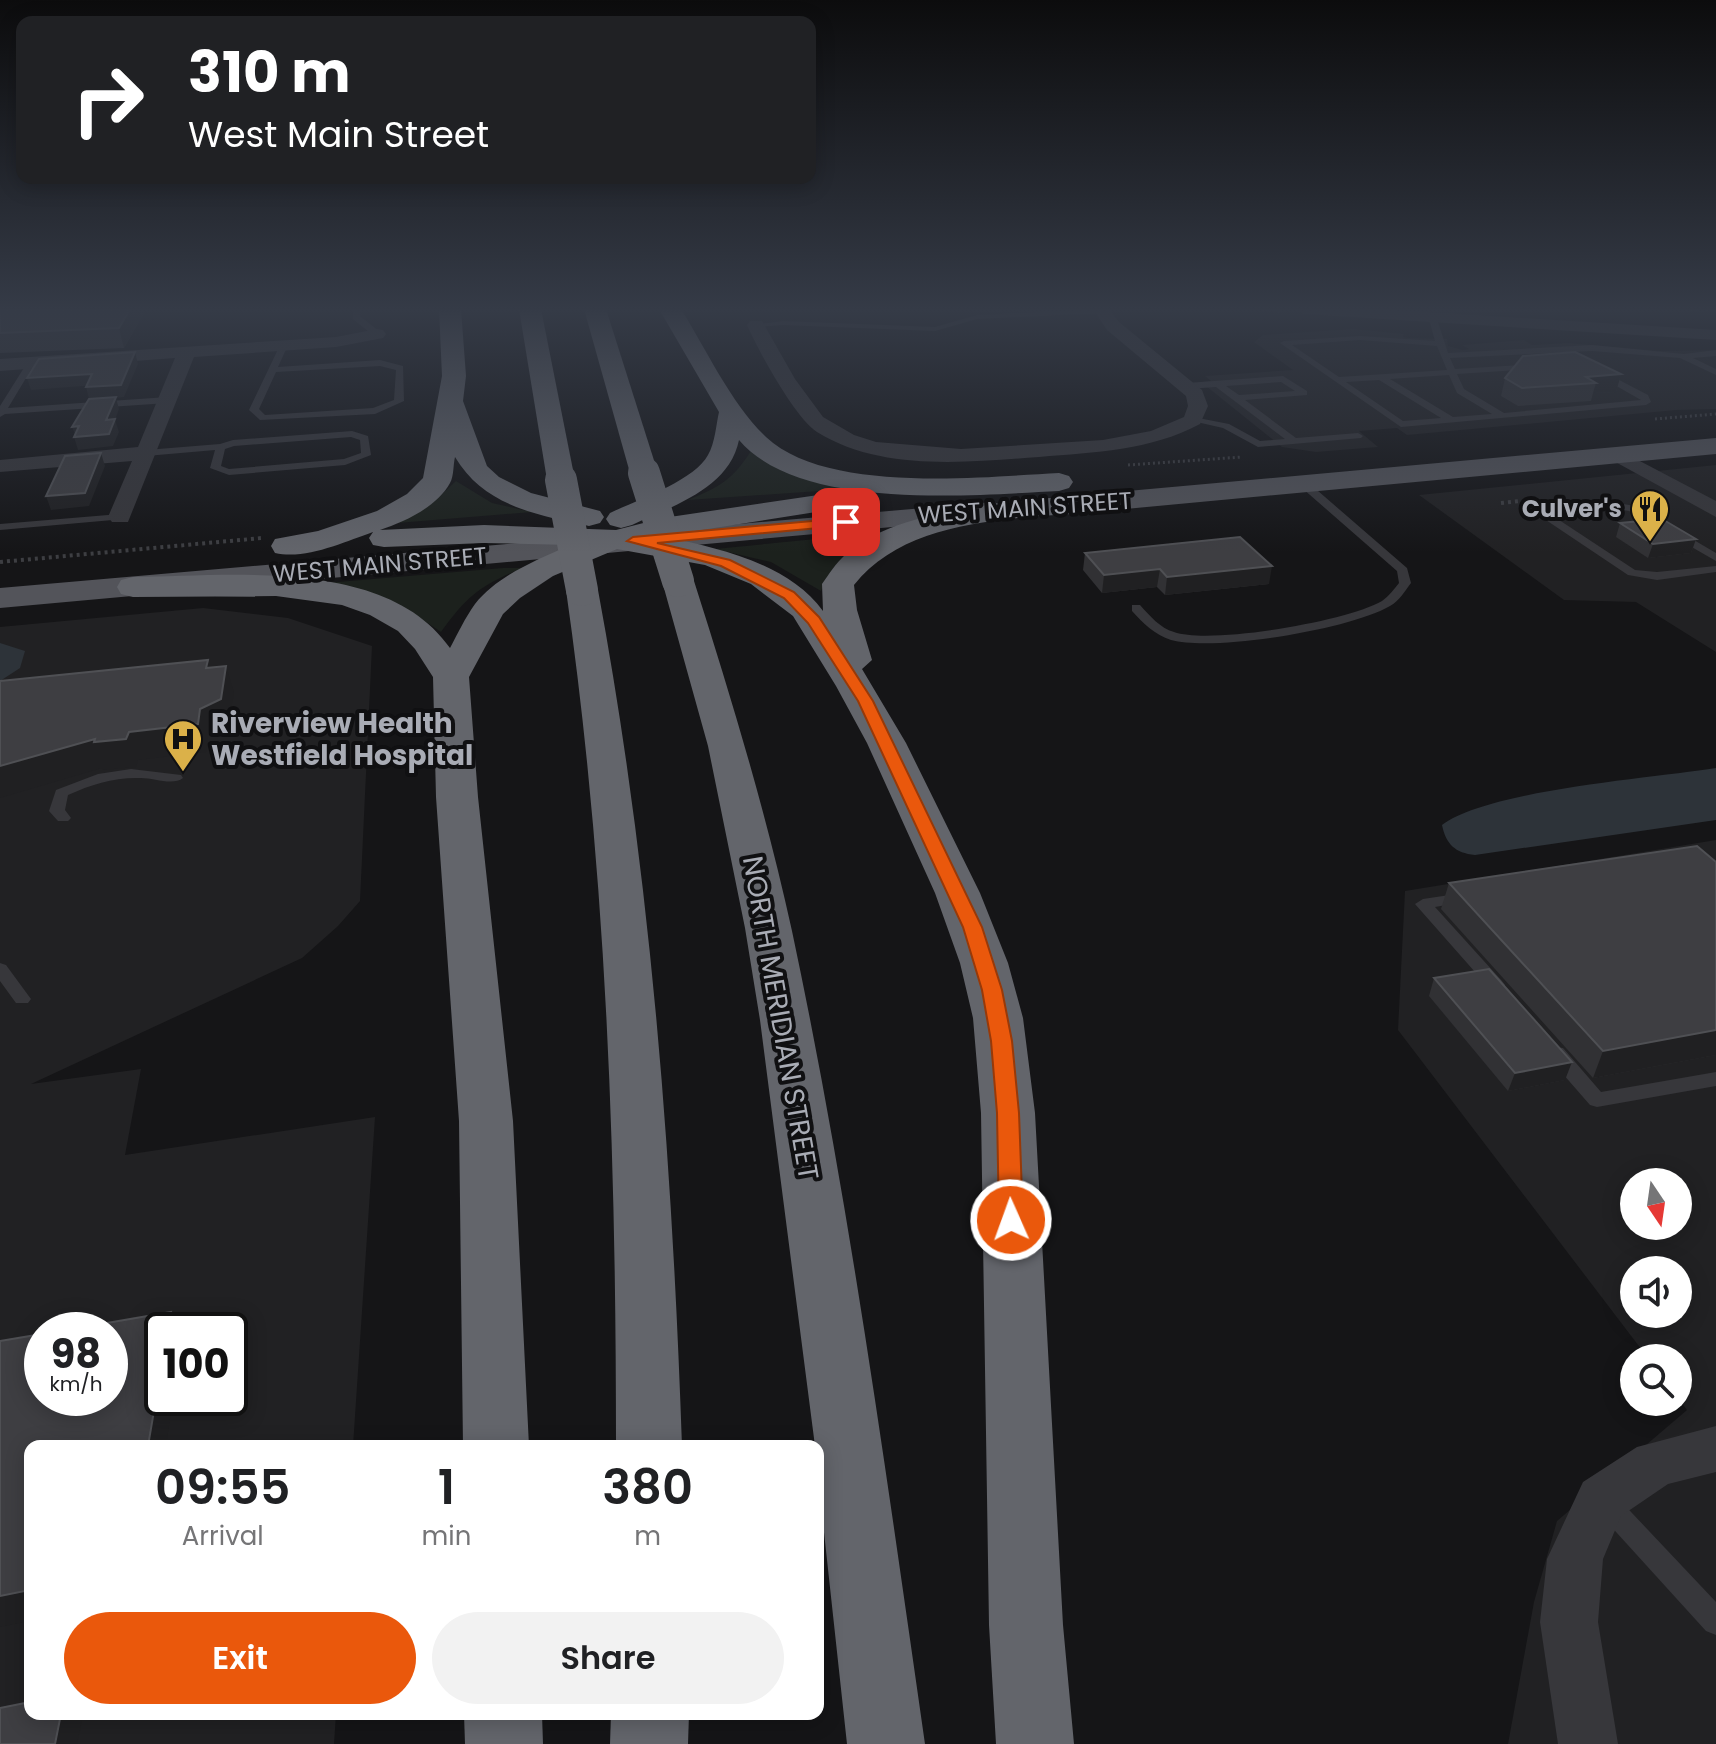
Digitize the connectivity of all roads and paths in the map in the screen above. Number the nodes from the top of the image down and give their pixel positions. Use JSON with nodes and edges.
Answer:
{"nodes":[{"id":1,"x":15,"y":390,"type":"edge"},
{"id":2,"x":172,"y":390,"type":"edge"},
{"id":3,"x":263,"y":390,"type":"edge"},
{"id":4,"x":399,"y":390,"type":"edge"},
{"id":5,"x":452,"y":390,"type":"edge"},
{"id":6,"x":545,"y":390,"type":"edge"},
{"id":7,"x":619,"y":390,"type":"edge"},
{"id":8,"x":719,"y":390,"type":"edge"},
{"id":9,"x":797,"y":390,"type":"edge"},
{"id":10,"x":1191,"y":390,"type":"edge"},
{"id":11,"x":1227,"y":390,"type":"edge"},
{"id":12,"x":1300,"y":390,"type":"edge"},
{"id":13,"x":1353,"y":390,"type":"edge"},
{"id":14,"x":1403,"y":390,"type":"edge"},
{"id":15,"x":1460,"y":390,"type":"edge"},
{"id":16,"x":1633,"y":390,"type":"edge"},
{"id":17,"x":1237,"y":398,"type":"junction"},
{"id":18,"x":168,"y":400,"type":"junction"},
{"id":19,"x":451,"y":402,"type":"junction"},
{"id":20,"x":732,"y":412,"type":"junction"},
{"id":21,"x":1,"y":413,"type":"edge"},
{"id":22,"x":1502,"y":416,"type":"junction"},
{"id":23,"x":1193,"y":420,"type":"junction"},
{"id":24,"x":1451,"y":420,"type":"junction"},
{"id":25,"x":1716,"y":431,"type":"edge"},
{"id":26,"x":1358,"y":436,"type":"dead end"},
{"id":27,"x":1294,"y":441,"type":"junction"},
{"id":28,"x":1716,"y":446,"type":"edge"},
{"id":29,"x":221,"y":447,"type":"junction"},
{"id":30,"x":146,"y":453,"type":"junction"},
{"id":31,"x":1617,"y":455,"type":"junction"},
{"id":32,"x":0,"y":466,"type":"edge"},
{"id":33,"x":1306,"y":486,"type":"junction"},
{"id":34,"x":1112,"y":491,"type":"junction"},
{"id":35,"x":1716,"y":510,"type":"edge"},
{"id":36,"x":820,"y":514,"type":"junction"},
{"id":37,"x":120,"y":517,"type":"joint"},
{"id":38,"x":0,"y":527,"type":"edge"},
{"id":39,"x":384,"y":538,"type":"junction"},
{"id":40,"x":604,"y":539,"type":"junction"},
{"id":41,"x":286,"y":546,"type":"junction"},
{"id":42,"x":1716,"y":558,"type":"edge"},
{"id":43,"x":1716,"y":569,"type":"edge"},
{"id":44,"x":0,"y":573,"type":"edge"},
{"id":45,"x":133,"y":587,"type":"junction"},
{"id":46,"x":0,"y":598,"type":"edge"},
{"id":47,"x":1136,"y":608,"type":"dead end"},
{"id":48,"x":451,"y":677,"type":"junction"},
{"id":49,"x":866,"y":701,"type":"junction"},
{"id":50,"x":176,"y":778,"type":"dead end"},
{"id":51,"x":63,"y":818,"type":"dead end"},
{"id":52,"x":1484,"y":895,"type":"edge"},
{"id":53,"x":0,"y":969,"type":"edge"},
{"id":54,"x":1505,"y":996,"type":"edge"},
{"id":55,"x":22,"y":999,"type":"dead end"},
{"id":56,"x":1546,"y":1042,"type":"edge"},
{"id":57,"x":1716,"y":1079,"type":"edge"},
{"id":58,"x":496,"y":1440,"type":"edge"},
{"id":59,"x":649,"y":1440,"type":"edge"},
{"id":60,"x":1716,"y":1449,"type":"edge"},
{"id":61,"x":1602,"y":1499,"type":"junction"},
{"id":62,"x":1716,"y":1622,"type":"edge"},
{"id":63,"x":503,"y":1720,"type":"edge"},
{"id":64,"x":650,"y":1720,"type":"edge"},
{"id":65,"x":504,"y":1744,"type":"edge"},
{"id":66,"x":649,"y":1744,"type":"edge"},
{"id":67,"x":886,"y":1744,"type":"edge"},
{"id":68,"x":1035,"y":1744,"type":"edge"},
{"id":69,"x":1588,"y":1744,"type":"edge"}],
"edges":[{"from":1,"to":21,"type":"lane"},
{"from":2,"to":18,"type":"street"},
{"from":3,"to":4,"type":"lane"},
{"from":5,"to":19,"type":"highway"},
{"from":6,"to":40,"type":"highway","bridge":true},
{"from":7,"to":67,"type":"highway","name":"NORTH MERIDIAN STREET","bridge":true},
{"from":8,"to":20,"type":"highway"},
{"from":9,"to":23,"type":"street"},
{"from":10,"to":23,"type":"street"},
{"from":11,"to":17,"type":"lane"},
{"from":12,"to":17,"type":"lane"},
{"from":13,"to":24,"type":"lane"},
{"from":14,"to":24,"type":"lane"},
{"from":15,"to":22,"type":"lane"},
{"from":16,"to":22,"type":"lane"},
{"from":17,"to":27,"type":"lane"},
{"from":18,"to":21,"type":"lane"},
{"from":18,"to":30,"type":"street"},
{"from":19,"to":40,"type":"highway"},
{"from":19,"to":41,"type":"highway"},
{"from":20,"to":34,"type":"highway"},
{"from":20,"to":40,"type":"highway"},
{"from":22,"to":24,"type":"lane"},
{"from":23,"to":27,"type":"lane"},
{"from":25,"to":34,"type":"main road","name":"WEST MAIN STREET"},
{"from":26,"to":27,"type":"lane"},
{"from":28,"to":31,"type":"main road","name":"WEST MAIN STREET"},
{"from":29,"to":29,"type":"lane"},
{"from":29,"to":30,"type":"lane"},
{"from":30,"to":32,"type":"street"},
{"from":30,"to":37,"type":"street"},
{"from":31,"to":33,"type":"main road","name":"WEST MAIN STREET"},
{"from":31,"to":35,"type":"street"},
{"from":33,"to":34,"type":"main road","name":"WEST MAIN STREET"},
{"from":33,"to":47,"type":"lane"},
{"from":34,"to":36,"type":"main road","name":"WEST MAIN STREET"},
{"from":34,"to":49,"type":"highway"},
{"from":36,"to":40,"type":"main road","name":"WEST MAIN STREET"},
{"from":36,"to":40,"type":"highway"},
{"from":37,"to":38,"type":"lane"},
{"from":39,"to":40,"type":"main road","name":"WEST MAIN STREET"},
{"from":39,"to":40,"type":"highway"},
{"from":39,"to":41,"type":"main road","name":"WEST MAIN STREET"},
{"from":40,"to":45,"type":"main road","name":"WEST MAIN STREET"},
{"from":40,"to":48,"type":"highway"},
{"from":40,"to":49,"type":"highway"},
{"from":40,"to":59,"type":"highway"},
{"from":41,"to":44,"type":"main road","name":"WEST MAIN STREET"},
{"from":42,"to":43,"type":"lane"},
{"from":45,"to":46,"type":"main road","name":"WEST MAIN STREET"},
{"from":45,"to":48,"type":"highway"},
{"from":48,"to":58,"type":"highway"},
{"from":49,"to":68,"type":"highway"},
{"from":50,"to":51,"type":"lane"},
{"from":52,"to":54,"type":"lane"},
{"from":53,"to":55,"type":"lane"},
{"from":56,"to":57,"type":"lane"},
{"from":60,"to":61,"type":"street"},
{"from":61,"to":62,"type":"lane"},
{"from":61,"to":69,"type":"street"},
{"from":63,"to":65,"type":"highway"},
{"from":64,"to":66,"type":"highway"}]}
